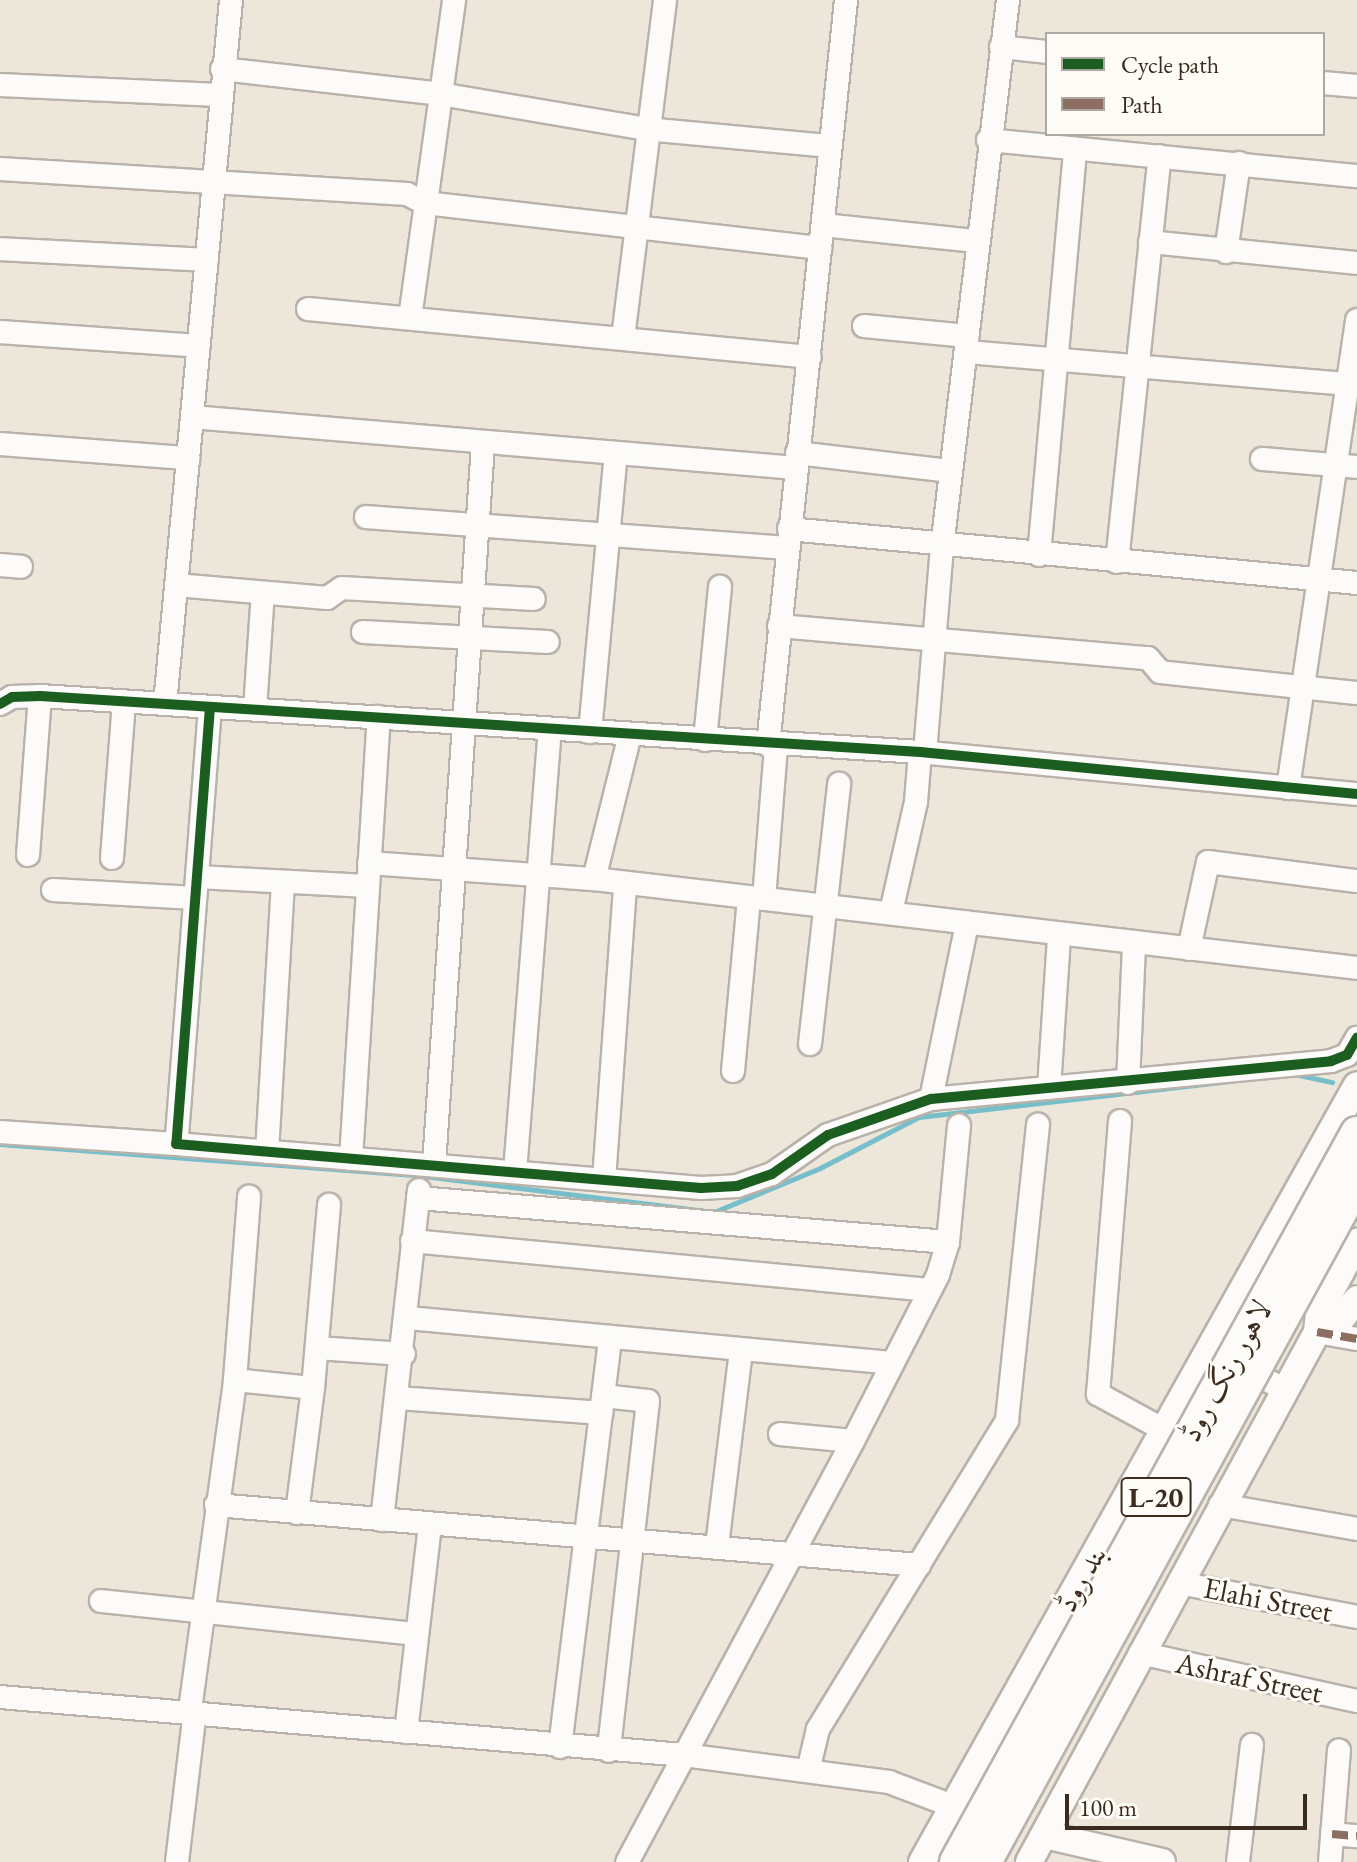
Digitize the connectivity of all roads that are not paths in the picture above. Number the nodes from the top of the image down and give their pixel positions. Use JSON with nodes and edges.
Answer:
{"nodes":[{"id":1,"x":231,"y":0,"type":"edge"},
{"id":2,"x":454,"y":0,"type":"edge"},
{"id":3,"x":665,"y":0,"type":"edge"},
{"id":4,"x":846,"y":0,"type":"edge"},
{"id":5,"x":1008,"y":0,"type":"edge"},
{"id":6,"x":1001,"y":47,"type":"junction"},
{"id":7,"x":1045,"y":52,"type":"edge"},
{"id":8,"x":222,"y":69,"type":"junction"},
{"id":9,"x":1325,"y":83,"type":"edge"},
{"id":10,"x":0,"y":85,"type":"edge"},
{"id":11,"x":1357,"y":86,"type":"edge"},
{"id":12,"x":440,"y":94,"type":"junction"},
{"id":13,"x":219,"y":95,"type":"junction"},
{"id":14,"x":646,"y":129,"type":"junction"},
{"id":15,"x":988,"y":140,"type":"junction"},
{"id":16,"x":830,"y":146,"type":"junction"},
{"id":17,"x":1075,"y":149,"type":"junction"},
{"id":18,"x":1160,"y":156,"type":"junction"},
{"id":19,"x":1239,"y":163,"type":"junction"},
{"id":20,"x":0,"y":169,"type":"edge"},
{"id":21,"x":1357,"y":176,"type":"edge"},
{"id":22,"x":211,"y":180,"type":"junction"},
{"id":23,"x":425,"y":203,"type":"junction"},
{"id":24,"x":634,"y":227,"type":"junction"},
{"id":25,"x":821,"y":237,"type":"junction"},
{"id":26,"x":976,"y":241,"type":"junction"},
{"id":27,"x":1150,"y":242,"type":"junction"},
{"id":28,"x":0,"y":249,"type":"edge"},
{"id":29,"x":1226,"y":252,"type":"junction"},
{"id":30,"x":207,"y":260,"type":"junction"},
{"id":31,"x":1357,"y":263,"type":"edge"},
{"id":32,"x":308,"y":309,"type":"dead end"},
{"id":33,"x":410,"y":318,"type":"junction"},
{"id":34,"x":1357,"y":320,"type":"edge"},
{"id":35,"x":864,"y":326,"type":"dead end"},
{"id":36,"x":0,"y":332,"type":"edge"},
{"id":37,"x":623,"y":338,"type":"junction"},
{"id":38,"x":967,"y":344,"type":"junction"},
{"id":39,"x":199,"y":346,"type":"junction"},
{"id":40,"x":1356,"y":348,"type":"edge"},
{"id":41,"x":810,"y":357,"type":"junction"},
{"id":42,"x":1056,"y":359,"type":"junction"},
{"id":43,"x":1137,"y":365,"type":"junction"},
{"id":44,"x":1350,"y":384,"type":"junction"},
{"id":45,"x":192,"y":417,"type":"junction"},
{"id":46,"x":0,"y":444,"type":"edge"},
{"id":47,"x":483,"y":444,"type":"junction"},
{"id":48,"x":616,"y":454,"type":"junction"},
{"id":49,"x":188,"y":458,"type":"junction"},
{"id":50,"x":1262,"y":459,"type":"dead end"},
{"id":51,"x":796,"y":460,"type":"junction"},
{"id":52,"x":1348,"y":467,"type":"edge"},
{"id":53,"x":951,"y":471,"type":"junction"},
{"id":54,"x":366,"y":517,"type":"dead end"},
{"id":55,"x":477,"y":523,"type":"junction"},
{"id":56,"x":611,"y":532,"type":"junction"},
{"id":57,"x":788,"y":538,"type":"junction"},
{"id":58,"x":942,"y":547,"type":"junction"},
{"id":59,"x":1039,"y":555,"type":"junction"},
{"id":60,"x":1117,"y":562,"type":"junction"},
{"id":61,"x":1316,"y":580,"type":"junction"},
{"id":62,"x":1357,"y":583,"type":"edge"},
{"id":63,"x":176,"y":585,"type":"junction"},
{"id":64,"x":720,"y":587,"type":"dead end"},
{"id":65,"x":263,"y":593,"type":"junction"},
{"id":66,"x":471,"y":595,"type":"junction"},
{"id":67,"x":534,"y":599,"type":"dead end"},
{"id":68,"x":779,"y":626,"type":"junction"},
{"id":69,"x":363,"y":632,"type":"dead end"},
{"id":70,"x":468,"y":638,"type":"junction"},
{"id":71,"x":934,"y":638,"type":"junction"},
{"id":72,"x":548,"y":642,"type":"dead end"},
{"id":73,"x":1301,"y":687,"type":"junction"},
{"id":74,"x":1357,"y":693,"type":"edge"},
{"id":75,"x":40,"y":696,"type":"junction"},
{"id":76,"x":124,"y":702,"type":"junction"},
{"id":77,"x":0,"y":704,"type":"edge"},
{"id":78,"x":165,"y":704,"type":"junction"},
{"id":79,"x":210,"y":707,"type":"junction"},
{"id":80,"x":255,"y":709,"type":"junction"},
{"id":81,"x":379,"y":717,"type":"junction"},
{"id":82,"x":461,"y":722,"type":"junction"},
{"id":83,"x":550,"y":729,"type":"junction"},
{"id":84,"x":590,"y":732,"type":"junction"},
{"id":85,"x":630,"y":735,"type":"junction"},
{"id":86,"x":705,"y":740,"type":"junction"},
{"id":87,"x":772,"y":745,"type":"junction"},
{"id":88,"x":922,"y":752,"type":"junction"},
{"id":89,"x":839,"y":784,"type":"dead end"},
{"id":90,"x":1288,"y":788,"type":"junction"},
{"id":91,"x":1357,"y":794,"type":"edge"},
{"id":92,"x":28,"y":855,"type":"dead end"},
{"id":93,"x":112,"y":858,"type":"dead end"},
{"id":94,"x":369,"y":863,"type":"junction"},
{"id":95,"x":454,"y":868,"type":"junction"},
{"id":96,"x":539,"y":875,"type":"junction"},
{"id":97,"x":594,"y":879,"type":"junction"},
{"id":98,"x":1357,"y":881,"type":"edge"},
{"id":99,"x":283,"y":882,"type":"junction"},
{"id":100,"x":625,"y":884,"type":"junction"},
{"id":101,"x":368,"y":886,"type":"junction"},
{"id":102,"x":196,"y":888,"type":"junction"},
{"id":103,"x":53,"y":890,"type":"dead end"},
{"id":104,"x":756,"y":899,"type":"junction"},
{"id":105,"x":827,"y":905,"type":"junction"},
{"id":106,"x":891,"y":912,"type":"junction"},
{"id":107,"x":967,"y":923,"type":"junction"},
{"id":108,"x":1059,"y":937,"type":"junction"},
{"id":109,"x":1134,"y":944,"type":"junction"},
{"id":110,"x":1189,"y":949,"type":"junction"},
{"id":111,"x":1357,"y":968,"type":"edge"},
{"id":112,"x":1357,"y":1038,"type":"edge"},
{"id":113,"x":810,"y":1044,"type":"dead end"},
{"id":114,"x":733,"y":1071,"type":"dead end"},
{"id":115,"x":1128,"y":1083,"type":"junction"},
{"id":116,"x":1357,"y":1085,"type":"edge"},
{"id":117,"x":1049,"y":1088,"type":"junction"},
{"id":118,"x":931,"y":1099,"type":"junction"},
{"id":119,"x":1120,"y":1121,"type":"dead end"},
{"id":120,"x":1038,"y":1125,"type":"dead end"},
{"id":121,"x":959,"y":1126,"type":"dead end"},
{"id":122,"x":0,"y":1132,"type":"edge"},
{"id":123,"x":1357,"y":1133,"type":"edge"},
{"id":124,"x":176,"y":1144,"type":"junction"},
{"id":125,"x":267,"y":1152,"type":"junction"},
{"id":126,"x":351,"y":1159,"type":"junction"},
{"id":127,"x":434,"y":1165,"type":"junction"},
{"id":128,"x":515,"y":1172,"type":"junction"},
{"id":129,"x":604,"y":1180,"type":"junction"},
{"id":130,"x":1357,"y":1182,"type":"edge"},
{"id":131,"x":249,"y":1197,"type":"dead end"},
{"id":132,"x":329,"y":1205,"type":"dead end"},
{"id":133,"x":412,"y":1241,"type":"junction"},
{"id":134,"x":948,"y":1242,"type":"junction"},
{"id":135,"x":1357,"y":1242,"type":"edge"},
{"id":136,"x":930,"y":1290,"type":"junction"},
{"id":137,"x":1357,"y":1299,"type":"edge"},
{"id":138,"x":408,"y":1318,"type":"junction"},
{"id":139,"x":1317,"y":1332,"type":"junction"},
{"id":140,"x":610,"y":1337,"type":"junction"},
{"id":141,"x":1357,"y":1339,"type":"edge"},
{"id":142,"x":317,"y":1348,"type":"junction"},
{"id":143,"x":1212,"y":1348,"type":"junction"},
{"id":144,"x":741,"y":1350,"type":"junction"},
{"id":145,"x":404,"y":1354,"type":"junction"},
{"id":146,"x":889,"y":1363,"type":"junction"},
{"id":147,"x":235,"y":1380,"type":"junction"},
{"id":148,"x":313,"y":1388,"type":"junction"},
{"id":149,"x":1285,"y":1390,"type":"junction"},
{"id":150,"x":399,"y":1398,"type":"junction"},
{"id":151,"x":602,"y":1405,"type":"junction"},
{"id":152,"x":1164,"y":1430,"type":"junction"},
{"id":153,"x":780,"y":1434,"type":"dead end"},
{"id":154,"x":853,"y":1441,"type":"junction"},
{"id":155,"x":216,"y":1505,"type":"junction"},
{"id":156,"x":1220,"y":1505,"type":"junction"},
{"id":157,"x":297,"y":1513,"type":"junction"},
{"id":158,"x":382,"y":1520,"type":"junction"},
{"id":159,"x":430,"y":1525,"type":"junction"},
{"id":160,"x":1357,"y":1529,"type":"edge"},
{"id":161,"x":583,"y":1535,"type":"junction"},
{"id":162,"x":631,"y":1539,"type":"junction"},
{"id":163,"x":717,"y":1546,"type":"junction"},
{"id":164,"x":793,"y":1552,"type":"junction"},
{"id":165,"x":919,"y":1565,"type":"junction"},
{"id":166,"x":1179,"y":1583,"type":"junction"},
{"id":167,"x":101,"y":1601,"type":"dead end"},
{"id":168,"x":202,"y":1610,"type":"junction"},
{"id":169,"x":1357,"y":1617,"type":"edge"},
{"id":170,"x":415,"y":1634,"type":"junction"},
{"id":171,"x":1140,"y":1653,"type":"junction"},
{"id":172,"x":0,"y":1698,"type":"edge"},
{"id":173,"x":1357,"y":1701,"type":"edge"},
{"id":174,"x":192,"y":1710,"type":"junction"},
{"id":175,"x":406,"y":1732,"type":"junction"},
{"id":176,"x":1252,"y":1745,"type":"dead end"},
{"id":177,"x":560,"y":1747,"type":"junction"},
{"id":178,"x":1339,"y":1750,"type":"dead end"},
{"id":179,"x":609,"y":1751,"type":"junction"},
{"id":180,"x":684,"y":1755,"type":"junction"},
{"id":181,"x":808,"y":1771,"type":"junction"},
{"id":182,"x":955,"y":1807,"type":"junction"},
{"id":183,"x":1332,"y":1834,"type":"junction"},
{"id":184,"x":1045,"y":1835,"type":"junction"},
{"id":185,"x":1357,"y":1836,"type":"edge"},
{"id":186,"x":177,"y":1862,"type":"edge"},
{"id":187,"x":627,"y":1862,"type":"edge"},
{"id":188,"x":922,"y":1862,"type":"edge"},
{"id":189,"x":956,"y":1862,"type":"edge"},
{"id":190,"x":985,"y":1862,"type":"edge"},
{"id":191,"x":1029,"y":1862,"type":"edge"},
{"id":192,"x":1162,"y":1862,"type":"edge"},
{"id":193,"x":1238,"y":1862,"type":"edge"},
{"id":194,"x":1330,"y":1862,"type":"edge"}],
"edges":[{"from":1,"to":8,"type":"street"},
{"from":2,"to":12,"type":"street"},
{"from":3,"to":14,"type":"street"},
{"from":4,"to":16,"type":"street"},
{"from":5,"to":6,"type":"street"},
{"from":6,"to":7,"type":"street"},
{"from":6,"to":15,"type":"street"},
{"from":8,"to":12,"type":"street"},
{"from":8,"to":13,"type":"street"},
{"from":9,"to":11,"type":"street"},
{"from":10,"to":13,"type":"street"},
{"from":12,"to":14,"type":"street"},
{"from":12,"to":23,"type":"street"},
{"from":13,"to":22,"type":"street"},
{"from":14,"to":16,"type":"street"},
{"from":14,"to":24,"type":"street"},
{"from":15,"to":17,"type":"street"},
{"from":15,"to":26,"type":"street"},
{"from":16,"to":25,"type":"street"},
{"from":17,"to":18,"type":"street"},
{"from":17,"to":42,"type":"street"},
{"from":18,"to":19,"type":"street"},
{"from":18,"to":27,"type":"street"},
{"from":19,"to":21,"type":"street"},
{"from":19,"to":29,"type":"street"},
{"from":20,"to":22,"type":"street"},
{"from":22,"to":23,"type":"street"},
{"from":22,"to":30,"type":"street"},
{"from":23,"to":24,"type":"street"},
{"from":23,"to":33,"type":"street"},
{"from":24,"to":25,"type":"street"},
{"from":24,"to":37,"type":"street"},
{"from":25,"to":26,"type":"street"},
{"from":25,"to":41,"type":"street"},
{"from":26,"to":38,"type":"street"},
{"from":27,"to":29,"type":"street"},
{"from":27,"to":43,"type":"street"},
{"from":28,"to":30,"type":"street"},
{"from":29,"to":31,"type":"street"},
{"from":30,"to":39,"type":"street"},
{"from":32,"to":33,"type":"street"},
{"from":33,"to":37,"type":"street"},
{"from":34,"to":40,"type":"street"},
{"from":35,"to":38,"type":"street"},
{"from":36,"to":39,"type":"street"},
{"from":37,"to":41,"type":"street"},
{"from":38,"to":42,"type":"street"},
{"from":38,"to":53,"type":"street"},
{"from":39,"to":45,"type":"street"},
{"from":40,"to":44,"type":"street"},
{"from":41,"to":51,"type":"street"},
{"from":42,"to":43,"type":"street"},
{"from":42,"to":59,"type":"street"},
{"from":43,"to":44,"type":"street"},
{"from":43,"to":60,"type":"street"},
{"from":44,"to":52,"type":"street"},
{"from":45,"to":47,"type":"street"},
{"from":45,"to":49,"type":"street"},
{"from":46,"to":49,"type":"street"},
{"from":47,"to":48,"type":"street"},
{"from":47,"to":55,"type":"street"},
{"from":48,"to":51,"type":"street"},
{"from":48,"to":56,"type":"street"},
{"from":49,"to":63,"type":"street"},
{"from":50,"to":52,"type":"street"},
{"from":51,"to":53,"type":"street"},
{"from":51,"to":57,"type":"street"},
{"from":52,"to":61,"type":"street"},
{"from":53,"to":58,"type":"street"},
{"from":54,"to":55,"type":"street"},
{"from":55,"to":56,"type":"street"},
{"from":55,"to":66,"type":"street"},
{"from":56,"to":57,"type":"street"},
{"from":56,"to":84,"type":"street"},
{"from":57,"to":58,"type":"street"},
{"from":57,"to":68,"type":"street"},
{"from":58,"to":59,"type":"street"},
{"from":58,"to":71,"type":"street"},
{"from":59,"to":60,"type":"street"},
{"from":60,"to":61,"type":"street"},
{"from":61,"to":62,"type":"street"},
{"from":61,"to":73,"type":"street"},
{"from":63,"to":65,"type":"street"},
{"from":63,"to":78,"type":"street"},
{"from":64,"to":86,"type":"street"},
{"from":65,"to":66,"type":"street"},
{"from":65,"to":80,"type":"street"},
{"from":66,"to":67,"type":"street"},
{"from":66,"to":70,"type":"street"},
{"from":68,"to":71,"type":"street"},
{"from":68,"to":87,"type":"street"},
{"from":69,"to":70,"type":"street"},
{"from":70,"to":72,"type":"street"},
{"from":70,"to":82,"type":"street"},
{"from":71,"to":73,"type":"street"},
{"from":71,"to":88,"type":"street"},
{"from":73,"to":74,"type":"street"},
{"from":73,"to":90,"type":"street"},
{"from":75,"to":76,"type":"street"},
{"from":75,"to":77,"type":"street"},
{"from":75,"to":92,"type":"street"},
{"from":76,"to":78,"type":"street"},
{"from":76,"to":93,"type":"street"},
{"from":78,"to":79,"type":"street"},
{"from":79,"to":80,"type":"street"},
{"from":79,"to":102,"type":"street"},
{"from":80,"to":81,"type":"street"},
{"from":81,"to":82,"type":"street"},
{"from":81,"to":94,"type":"street"},
{"from":82,"to":83,"type":"street"},
{"from":82,"to":95,"type":"street"},
{"from":83,"to":84,"type":"street"},
{"from":83,"to":96,"type":"street"},
{"from":84,"to":85,"type":"street"},
{"from":85,"to":86,"type":"street"},
{"from":85,"to":97,"type":"street"},
{"from":86,"to":87,"type":"street"},
{"from":87,"to":88,"type":"street"},
{"from":87,"to":104,"type":"street"},
{"from":88,"to":90,"type":"street"},
{"from":88,"to":106,"type":"street"},
{"from":89,"to":105,"type":"street"},
{"from":90,"to":91,"type":"street"},
{"from":94,"to":95,"type":"street"},
{"from":94,"to":101,"type":"street"},
{"from":95,"to":96,"type":"street"},
{"from":95,"to":127,"type":"street"},
{"from":96,"to":97,"type":"street"},
{"from":96,"to":128,"type":"street"},
{"from":97,"to":100,"type":"street"},
{"from":98,"to":110,"type":"street"},
{"from":99,"to":101,"type":"street"},
{"from":99,"to":102,"type":"street"},
{"from":99,"to":125,"type":"street"},
{"from":100,"to":104,"type":"street"},
{"from":100,"to":129,"type":"street"},
{"from":101,"to":126,"type":"street"},
{"from":102,"to":103,"type":"street"},
{"from":102,"to":124,"type":"street"},
{"from":104,"to":105,"type":"street"},
{"from":104,"to":114,"type":"street"},
{"from":105,"to":106,"type":"street"},
{"from":105,"to":113,"type":"street"},
{"from":106,"to":107,"type":"street"},
{"from":107,"to":108,"type":"street"},
{"from":107,"to":118,"type":"street"},
{"from":108,"to":109,"type":"street"},
{"from":108,"to":117,"type":"street"},
{"from":109,"to":110,"type":"street"},
{"from":109,"to":115,"type":"street"},
{"from":110,"to":111,"type":"street"},
{"from":112,"to":115,"type":"street"},
{"from":115,"to":117,"type":"street"},
{"from":116,"to":143,"type":"main road","name":"بند روڈ"},
{"from":117,"to":118,"type":"street"},
{"from":118,"to":129,"type":"street"},
{"from":119,"to":152,"type":"street"},
{"from":120,"to":165,"type":"street"},
{"from":121,"to":134,"type":"street"},
{"from":122,"to":124,"type":"street"},
{"from":123,"to":189,"type":"highway","name":"لاہور رنگ روڈ","number":"L-20","bridge":true},
{"from":124,"to":125,"type":"street"},
{"from":125,"to":126,"type":"street"},
{"from":126,"to":127,"type":"street"},
{"from":127,"to":128,"type":"street"},
{"from":128,"to":129,"type":"street"},
{"from":130,"to":190,"type":"highway","name":"لاہور رنگ روڈ","number":"L-20","bridge":true},
{"from":131,"to":147,"type":"street"},
{"from":132,"to":142,"type":"street"},
{"from":133,"to":134,"type":"street"},
{"from":133,"to":136,"type":"street"},
{"from":133,"to":138,"type":"street"},
{"from":134,"to":136,"type":"street"},
{"from":135,"to":139,"type":"main road"},
{"from":136,"to":146,"type":"street"},
{"from":137,"to":139,"type":"main road"},
{"from":138,"to":140,"type":"street"},
{"from":138,"to":145,"type":"street"},
{"from":139,"to":141,"type":"street"},
{"from":139,"to":149,"type":"main road"},
{"from":140,"to":144,"type":"street"},
{"from":140,"to":151,"type":"street"},
{"from":142,"to":145,"type":"street"},
{"from":142,"to":148,"type":"street"},
{"from":143,"to":149,"type":"street"},
{"from":143,"to":152,"type":"main road","name":"بند روڈ"},
{"from":144,"to":146,"type":"street"},
{"from":144,"to":163,"type":"street"},
{"from":145,"to":150,"type":"street"},
{"from":146,"to":154,"type":"street"},
{"from":147,"to":148,"type":"street"},
{"from":147,"to":155,"type":"street"},
{"from":148,"to":157,"type":"street"},
{"from":149,"to":156,"type":"main road"},
{"from":150,"to":151,"type":"street"},
{"from":150,"to":158,"type":"street"},
{"from":151,"to":161,"type":"street"},
{"from":151,"to":162,"type":"street"},
{"from":152,"to":182,"type":"main road","name":"بند روڈ"},
{"from":153,"to":154,"type":"street"},
{"from":154,"to":164,"type":"street"},
{"from":155,"to":157,"type":"street"},
{"from":155,"to":168,"type":"street"},
{"from":156,"to":160,"type":"street"},
{"from":156,"to":166,"type":"main road"},
{"from":157,"to":158,"type":"street"},
{"from":158,"to":159,"type":"street"},
{"from":159,"to":161,"type":"street"},
{"from":159,"to":170,"type":"street"},
{"from":161,"to":162,"type":"street"},
{"from":161,"to":177,"type":"street"},
{"from":162,"to":163,"type":"street"},
{"from":162,"to":179,"type":"street"},
{"from":163,"to":164,"type":"street"},
{"from":164,"to":165,"type":"street"},
{"from":164,"to":180,"type":"street"},
{"from":165,"to":181,"type":"street"},
{"from":166,"to":169,"type":"street","name":"Elahi Street"},
{"from":166,"to":171,"type":"main road"},
{"from":167,"to":168,"type":"street"},
{"from":168,"to":170,"type":"street"},
{"from":168,"to":174,"type":"street"},
{"from":170,"to":175,"type":"street"},
{"from":171,"to":173,"type":"street","name":"Ashraf Street"},
{"from":171,"to":184,"type":"main road"},
{"from":172,"to":174,"type":"street"},
{"from":174,"to":175,"type":"street"},
{"from":174,"to":186,"type":"street"},
{"from":175,"to":177,"type":"street"},
{"from":176,"to":193,"type":"street"},
{"from":177,"to":179,"type":"street"},
{"from":178,"to":183,"type":"street"},
{"from":179,"to":180,"type":"street"},
{"from":180,"to":181,"type":"street"},
{"from":180,"to":187,"type":"street"},
{"from":181,"to":182,"type":"street"},
{"from":182,"to":188,"type":"main road","name":"بند روڈ"},
{"from":183,"to":185,"type":"street"},
{"from":183,"to":194,"type":"street"},
{"from":184,"to":191,"type":"main road"},
{"from":184,"to":192,"type":"main road"}]}
